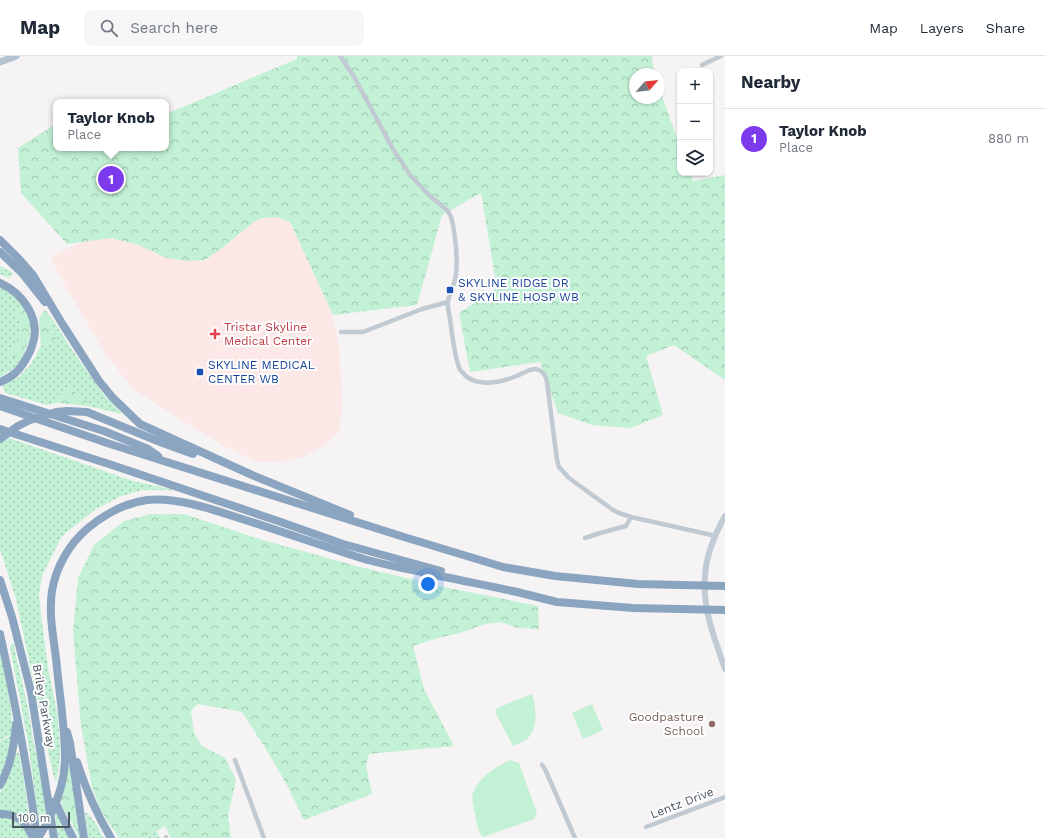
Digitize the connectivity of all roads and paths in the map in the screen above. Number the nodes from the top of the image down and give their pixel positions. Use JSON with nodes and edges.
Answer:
{"nodes":[{"id":1,"x":16,"y":56,"type":"edge"},
{"id":2,"x":340,"y":56,"type":"edge"},
{"id":3,"x":721,"y":56,"type":"edge"},
{"id":4,"x":0,"y":62,"type":"edge"},
{"id":5,"x":702,"y":65,"type":"dead end"},
{"id":6,"x":0,"y":240,"type":"edge"},
{"id":7,"x":0,"y":252,"type":"edge"},
{"id":8,"x":0,"y":283,"type":"edge"},
{"id":9,"x":448,"y":302,"type":"junction"},
{"id":10,"x":63,"y":325,"type":"junction"},
{"id":11,"x":340,"y":332,"type":"dead end"},
{"id":12,"x":0,"y":382,"type":"edge"},
{"id":13,"x":0,"y":398,"type":"edge"},
{"id":14,"x":0,"y":406,"type":"edge"},
{"id":15,"x":0,"y":429,"type":"edge"},
{"id":16,"x":0,"y":439,"type":"edge"},
{"id":17,"x":164,"y":460,"type":"junction"},
{"id":18,"x":252,"y":475,"type":"junction"},
{"id":19,"x":725,"y":516,"type":"edge"},
{"id":20,"x":631,"y":517,"type":"junction"},
{"id":21,"x":716,"y":536,"type":"junction"},
{"id":22,"x":404,"y":538,"type":"junction"},
{"id":23,"x":585,"y":538,"type":"dead end"},
{"id":24,"x":0,"y":580,"type":"edge"},
{"id":25,"x":725,"y":586,"type":"edge"},
{"id":26,"x":517,"y":592,"type":"junction"},
{"id":27,"x":725,"y":610,"type":"edge"},
{"id":28,"x":0,"y":634,"type":"edge"},
{"id":29,"x":725,"y":669,"type":"edge"},
{"id":30,"x":31,"y":692,"type":"junction"},
{"id":31,"x":61,"y":704,"type":"junction"},
{"id":32,"x":17,"y":713,"type":"junction"},
{"id":33,"x":70,"y":743,"type":"junction"},
{"id":34,"x":235,"y":760,"type":"dead end"},
{"id":35,"x":542,"y":765,"type":"dead end"},
{"id":36,"x":0,"y":785,"type":"edge"},
{"id":37,"x":725,"y":797,"type":"edge"},
{"id":38,"x":0,"y":814,"type":"edge"},
{"id":39,"x":646,"y":827,"type":"dead end"},
{"id":40,"x":33,"y":838,"type":"edge"},
{"id":41,"x":38,"y":838,"type":"edge"},
{"id":42,"x":54,"y":838,"type":"edge"},
{"id":43,"x":73,"y":838,"type":"edge"},
{"id":44,"x":84,"y":838,"type":"edge"},
{"id":45,"x":111,"y":838,"type":"edge"},
{"id":46,"x":264,"y":838,"type":"edge"},
{"id":47,"x":575,"y":838,"type":"edge"}],
"edges":[{"from":1,"to":4,"type":"main road"},
{"from":2,"to":9,"type":"street"},
{"from":3,"to":5,"type":"street"},
{"from":6,"to":10,"type":"highway"},
{"from":7,"to":10,"type":"highway"},
{"from":8,"to":12,"type":"highway"},
{"from":9,"to":11,"type":"street"},
{"from":9,"to":20,"type":"street"},
{"from":10,"to":18,"type":"highway"},
{"from":13,"to":17,"type":"highway"},
{"from":14,"to":17,"type":"highway"},
{"from":15,"to":26,"type":"highway"},
{"from":16,"to":18,"type":"highway"},
{"from":17,"to":22,"type":"highway"},
{"from":18,"to":22,"type":"highway"},
{"from":19,"to":21,"type":"main road"},
{"from":20,"to":21,"type":"street"},
{"from":20,"to":23,"type":"street"},
{"from":21,"to":29,"type":"main road"},
{"from":22,"to":25,"type":"highway"},
{"from":24,"to":30,"type":"highway","name":"Briley Parkway"},
{"from":26,"to":27,"type":"highway"},
{"from":26,"to":31,"type":"highway"},
{"from":28,"to":32,"type":"highway"},
{"from":30,"to":42,"type":"highway","name":"Briley Parkway"},
{"from":30,"to":43,"type":"highway"},
{"from":31,"to":33,"type":"highway"},
{"from":31,"to":41,"type":"highway"},
{"from":32,"to":36,"type":"highway"},
{"from":32,"to":41,"type":"highway"},
{"from":33,"to":44,"type":"highway"},
{"from":33,"to":45,"type":"highway"},
{"from":34,"to":46,"type":"street"},
{"from":35,"to":47,"type":"street"},
{"from":37,"to":39,"type":"street","name":"Lentz Drive"},
{"from":38,"to":40,"type":"highway"}]}
